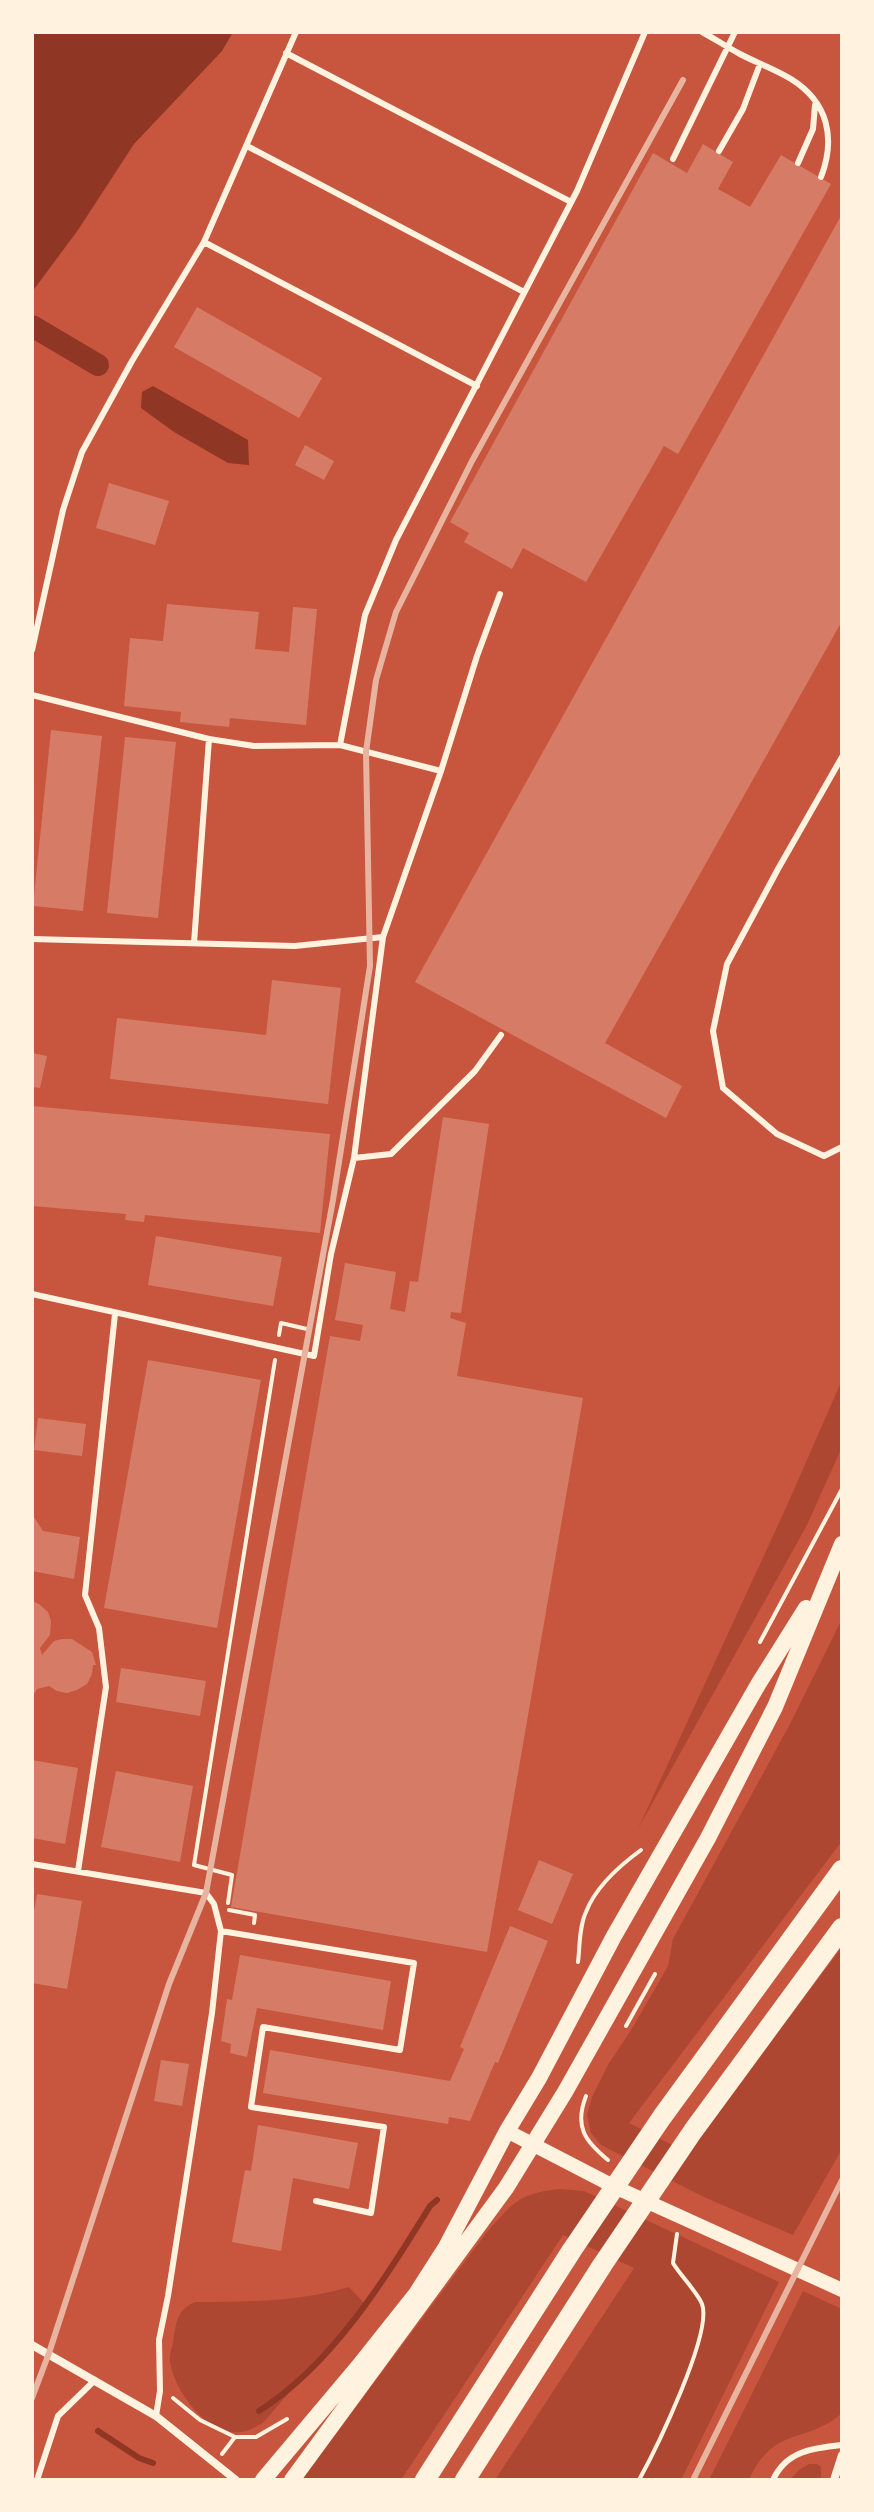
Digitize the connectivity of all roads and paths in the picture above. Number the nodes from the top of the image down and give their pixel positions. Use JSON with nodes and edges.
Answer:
{"nodes":[{"id":1,"x":296,"y":32,"type":"edge"},
{"id":2,"x":645,"y":32,"type":"edge"},
{"id":3,"x":702,"y":32,"type":"edge"},
{"id":4,"x":735,"y":32,"type":"edge"},
{"id":5,"x":728,"y":47,"type":"junction"},
{"id":6,"x":286,"y":53,"type":"junction"},
{"id":7,"x":760,"y":64,"type":"junction"},
{"id":8,"x":815,"y":102,"type":"junction"},
{"id":9,"x":247,"y":146,"type":"junction"},
{"id":10,"x":719,"y":151,"type":"dead end"},
{"id":11,"x":673,"y":159,"type":"dead end"},
{"id":12,"x":798,"y":163,"type":"dead end"},
{"id":13,"x":821,"y":177,"type":"dead end"},
{"id":14,"x":571,"y":202,"type":"junction"},
{"id":15,"x":204,"y":242,"type":"junction"},
{"id":16,"x":524,"y":292,"type":"junction"},
{"id":17,"x":477,"y":386,"type":"junction"},
{"id":18,"x":500,"y":594,"type":"dead end"},
{"id":19,"x":32,"y":650,"type":"edge"},
{"id":20,"x":32,"y":695,"type":"edge"},
{"id":21,"x":209,"y":739,"type":"junction"},
{"id":22,"x":340,"y":745,"type":"junction"},
{"id":23,"x":842,"y":757,"type":"edge"},
{"id":24,"x":441,"y":771,"type":"junction"},
{"id":25,"x":383,"y":937,"type":"junction"},
{"id":26,"x":32,"y":939,"type":"edge"},
{"id":27,"x":194,"y":943,"type":"junction"},
{"id":28,"x":501,"y":1035,"type":"dead end"},
{"id":29,"x":842,"y":1147,"type":"edge"},
{"id":30,"x":354,"y":1158,"type":"junction"},
{"id":31,"x":32,"y":1294,"type":"edge"},
{"id":32,"x":115,"y":1314,"type":"junction"},
{"id":33,"x":318,"y":1331,"type":"junction"},
{"id":34,"x":277,"y":1348,"type":"junction"},
{"id":35,"x":842,"y":1489,"type":"edge"},
{"id":36,"x":842,"y":1544,"type":"edge"},
{"id":37,"x":831,"y":1569,"type":"junction"},
{"id":38,"x":760,"y":1643,"type":"dead end"},
{"id":39,"x":649,"y":1843,"type":"dead end"},
{"id":40,"x":32,"y":1864,"type":"edge"},
{"id":41,"x":842,"y":1870,"type":"edge"},
{"id":42,"x":78,"y":1871,"type":"junction"},
{"id":43,"x":842,"y":1928,"type":"edge"},
{"id":44,"x":221,"y":1931,"type":"junction"},
{"id":45,"x":252,"y":1936,"type":"junction"},
{"id":46,"x":578,"y":1968,"type":"dead end"},
{"id":47,"x":584,"y":2102,"type":"dead end"},
{"id":48,"x":507,"y":2131,"type":"junction"},
{"id":49,"x":532,"y":2144,"type":"junction"},
{"id":50,"x":608,"y":2160,"type":"dead end"},
{"id":51,"x":316,"y":2201,"type":"dead end"},
{"id":52,"x":681,"y":2216,"type":"junction"},
{"id":53,"x":842,"y":2290,"type":"edge"},
{"id":54,"x":32,"y":2345,"type":"edge"},
{"id":55,"x":95,"y":2380,"type":"junction"},
{"id":56,"x":160,"y":2391,"type":"junction"},
{"id":57,"x":293,"y":2413,"type":"dead end"},
{"id":58,"x":156,"y":2416,"type":"junction"},
{"id":59,"x":842,"y":2445,"type":"edge"},
{"id":60,"x":841,"y":2459,"type":"edge"},
{"id":61,"x":37,"y":2480,"type":"edge"},
{"id":62,"x":236,"y":2480,"type":"edge"},
{"id":63,"x":263,"y":2480,"type":"edge"},
{"id":64,"x":292,"y":2480,"type":"edge"},
{"id":65,"x":425,"y":2480,"type":"edge"},
{"id":66,"x":465,"y":2480,"type":"edge"},
{"id":67,"x":639,"y":2480,"type":"edge"},
{"id":68,"x":773,"y":2480,"type":"edge"},
{"id":69,"x":834,"y":2480,"type":"edge"}],
"edges":[{"from":1,"to":6,"type":"lane"},
{"from":2,"to":14,"type":"lane"},
{"from":3,"to":5,"type":"lane"},
{"from":4,"to":5,"type":"lane"},
{"from":5,"to":7,"type":"lane"},
{"from":5,"to":11,"type":"lane"},
{"from":6,"to":9,"type":"lane"},
{"from":6,"to":14,"type":"lane"},
{"from":7,"to":8,"type":"lane"},
{"from":7,"to":10,"type":"lane"},
{"from":8,"to":12,"type":"lane"},
{"from":8,"to":13,"type":"lane"},
{"from":9,"to":15,"type":"lane"},
{"from":9,"to":16,"type":"lane"},
{"from":14,"to":16,"type":"lane"},
{"from":15,"to":17,"type":"lane"},
{"from":15,"to":19,"type":"lane"},
{"from":16,"to":17,"type":"lane"},
{"from":17,"to":22,"type":"lane"},
{"from":18,"to":24,"type":"lane"},
{"from":20,"to":21,"type":"lane"},
{"from":21,"to":22,"type":"lane"},
{"from":21,"to":27,"type":"lane"},
{"from":22,"to":24,"type":"lane"},
{"from":23,"to":29,"type":"lane"},
{"from":24,"to":25,"type":"lane"},
{"from":25,"to":27,"type":"lane"},
{"from":25,"to":30,"type":"lane"},
{"from":26,"to":27,"type":"lane"},
{"from":28,"to":30,"type":"lane"},
{"from":30,"to":33,"type":"lane"},
{"from":31,"to":32,"type":"lane"},
{"from":32,"to":34,"type":"lane"},
{"from":32,"to":42,"type":"lane"},
{"from":33,"to":34,"type":"lane"},
{"from":33,"to":34,"type":"path"},
{"from":34,"to":45,"type":"path"},
{"from":35,"to":38,"type":"path"},
{"from":36,"to":37,"type":"main road"},
{"from":37,"to":48,"type":"main road"},
{"from":37,"to":49,"type":"main road"},
{"from":39,"to":46,"type":"path"},
{"from":40,"to":42,"type":"lane"},
{"from":41,"to":65,"type":"highway"},
{"from":42,"to":44,"type":"lane"},
{"from":43,"to":66,"type":"highway"},
{"from":44,"to":45,"type":"lane"},
{"from":44,"to":56,"type":"lane"},
{"from":45,"to":51,"type":"lane"},
{"from":47,"to":50,"type":"path"},
{"from":48,"to":49,"type":"street"},
{"from":48,"to":63,"type":"main road"},
{"from":49,"to":52,"type":"street"},
{"from":49,"to":64,"type":"main road"},
{"from":52,"to":53,"type":"street"},
{"from":52,"to":67,"type":"path"},
{"from":54,"to":55,"type":"street"},
{"from":55,"to":58,"type":"street"},
{"from":55,"to":61,"type":"lane"},
{"from":56,"to":57,"type":"path"},
{"from":56,"to":58,"type":"lane"},
{"from":58,"to":62,"type":"street"},
{"from":59,"to":68,"type":"lane"},
{"from":60,"to":69,"type":"street"}]}
